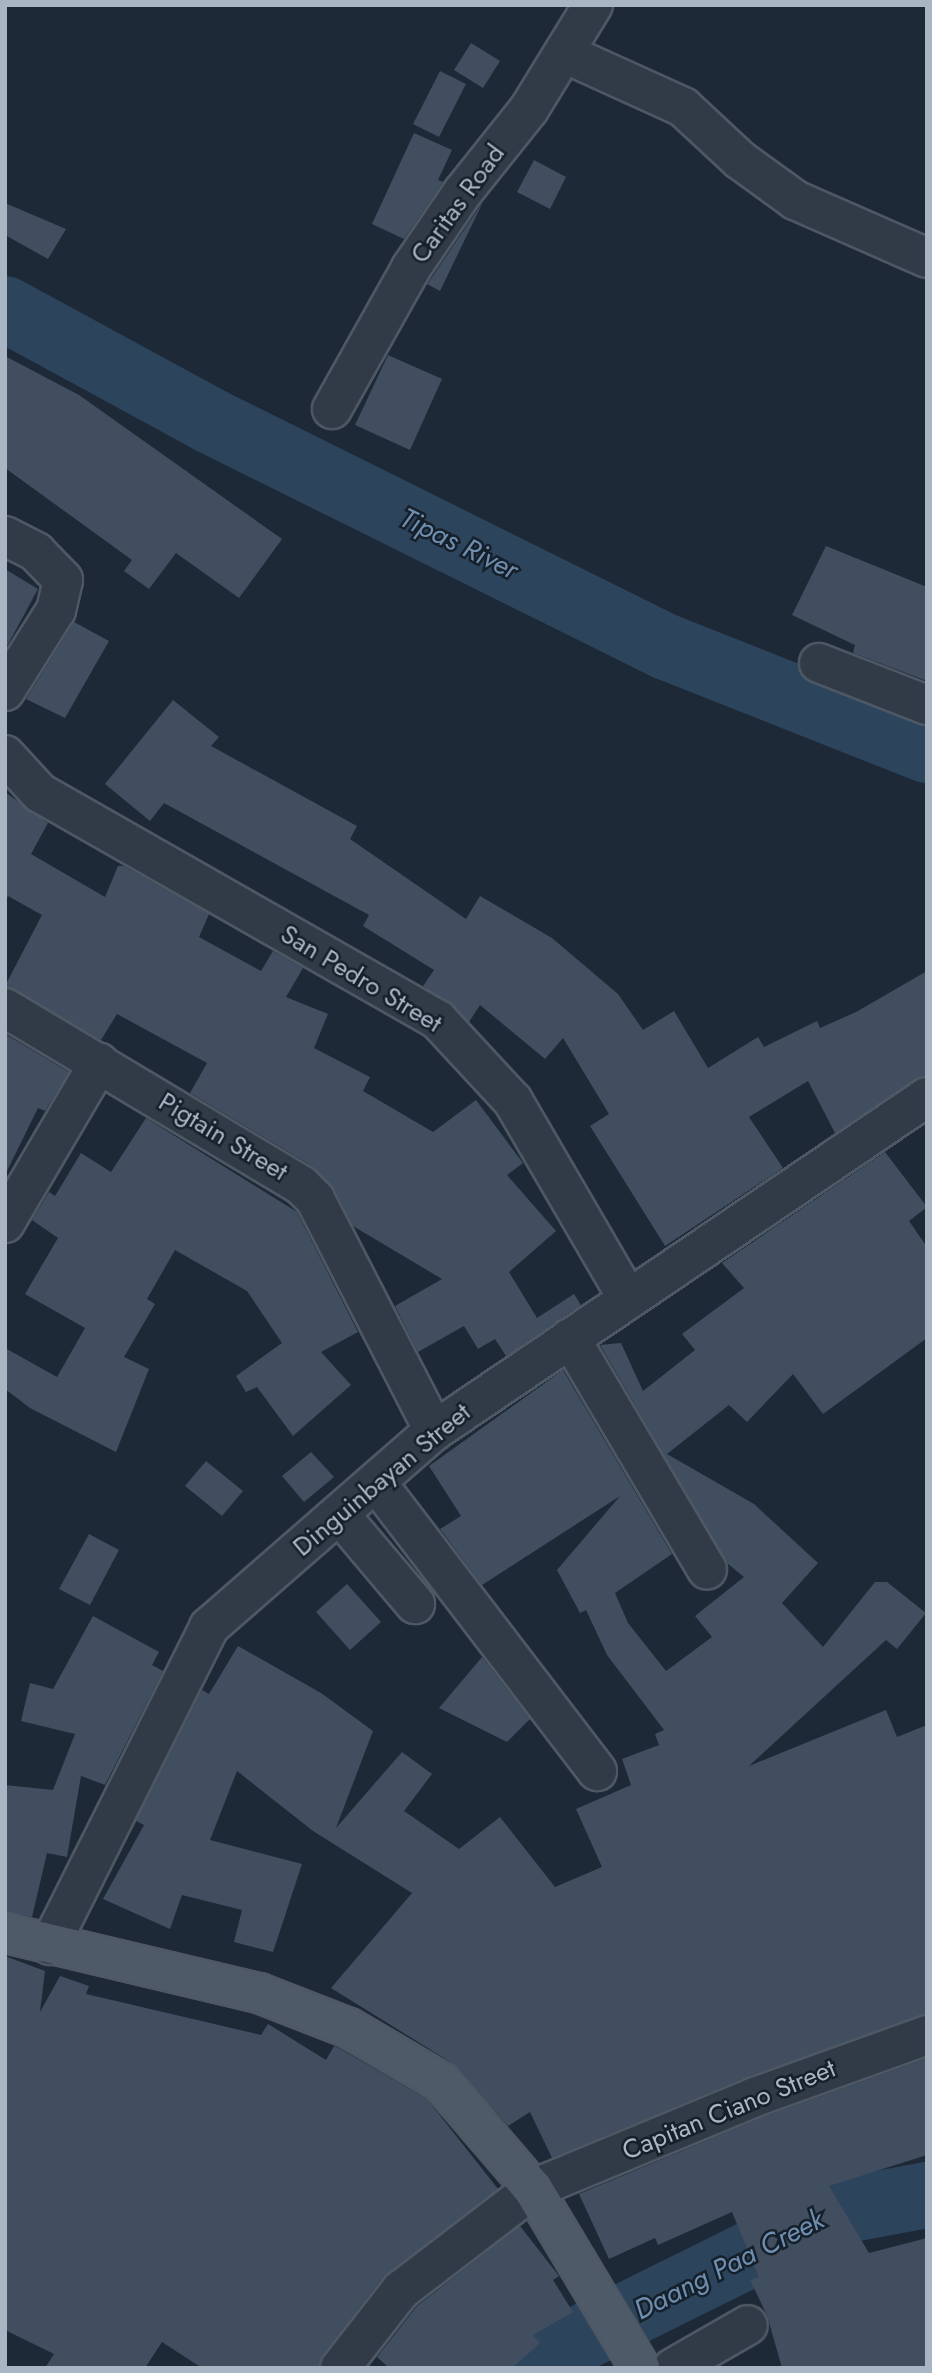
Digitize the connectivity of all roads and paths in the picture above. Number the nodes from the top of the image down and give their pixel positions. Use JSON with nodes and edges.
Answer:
{"nodes":[{"id":1,"x":593,"y":5,"type":"edge"},
{"id":2,"x":564,"y":53,"type":"junction"},
{"id":3,"x":927,"y":258,"type":"edge"},
{"id":4,"x":332,"y":409,"type":"dead end"},
{"id":5,"x":5,"y":536,"type":"edge"},
{"id":6,"x":819,"y":663,"type":"dead end"},
{"id":7,"x":5,"y":691,"type":"edge"},
{"id":8,"x":927,"y":705,"type":"edge"},
{"id":9,"x":5,"y":755,"type":"edge"},
{"id":10,"x":5,"y":1008,"type":"edge"},
{"id":11,"x":99,"y":1063,"type":"junction"},
{"id":12,"x":927,"y":1097,"type":"edge"},
{"id":13,"x":5,"y":1223,"type":"edge"},
{"id":14,"x":627,"y":1297,"type":"junction"},
{"id":15,"x":570,"y":1338,"type":"junction"},
{"id":16,"x":434,"y":1431,"type":"junction"},
{"id":17,"x":376,"y":1482,"type":"junction"},
{"id":18,"x":340,"y":1514,"type":"junction"},
{"id":19,"x":707,"y":1570,"type":"dead end"},
{"id":20,"x":415,"y":1604,"type":"dead end"},
{"id":21,"x":597,"y":1771,"type":"dead end"},
{"id":22,"x":5,"y":1933,"type":"edge"},
{"id":23,"x":50,"y":1945,"type":"junction"},
{"id":24,"x":927,"y":2035,"type":"edge"},
{"id":25,"x":533,"y":2189,"type":"junction"},
{"id":26,"x":748,"y":2325,"type":"dead end"},
{"id":27,"x":638,"y":2364,"type":"edge"},
{"id":28,"x":340,"y":2368,"type":"edge"},
{"id":29,"x":673,"y":2368,"type":"edge"}],
"edges":[{"from":1,"to":2,"type":"street","name":"Caritas Road"},
{"from":2,"to":3,"type":"street"},
{"from":2,"to":4,"type":"street","name":"Caritas Road"},
{"from":5,"to":7,"type":"street"},
{"from":6,"to":8,"type":"street"},
{"from":9,"to":14,"type":"street","name":"San Pedro Street"},
{"from":10,"to":11,"type":"street","name":"Pigtain Street"},
{"from":11,"to":13,"type":"street"},
{"from":11,"to":16,"type":"street","name":"Pigtain Street"},
{"from":12,"to":14,"type":"street","name":"Dinguinbayan Street"},
{"from":14,"to":15,"type":"street","name":"Dinguinbayan Street"},
{"from":15,"to":16,"type":"street","name":"Dinguinbayan Street"},
{"from":15,"to":19,"type":"street"},
{"from":16,"to":17,"type":"street","name":"Dinguinbayan Street"},
{"from":17,"to":18,"type":"street","name":"Dinguinbayan Street"},
{"from":17,"to":21,"type":"street"},
{"from":18,"to":20,"type":"street"},
{"from":18,"to":23,"type":"street","name":"Dinguinbayan Street"},
{"from":22,"to":23,"type":"main road"},
{"from":23,"to":25,"type":"main road"},
{"from":24,"to":25,"type":"street","name":"Capitan Ciano Street"},
{"from":25,"to":27,"type":"main road"},
{"from":25,"to":28,"type":"street","name":"Capitan Ciano Street"},
{"from":26,"to":29,"type":"street"}]}
